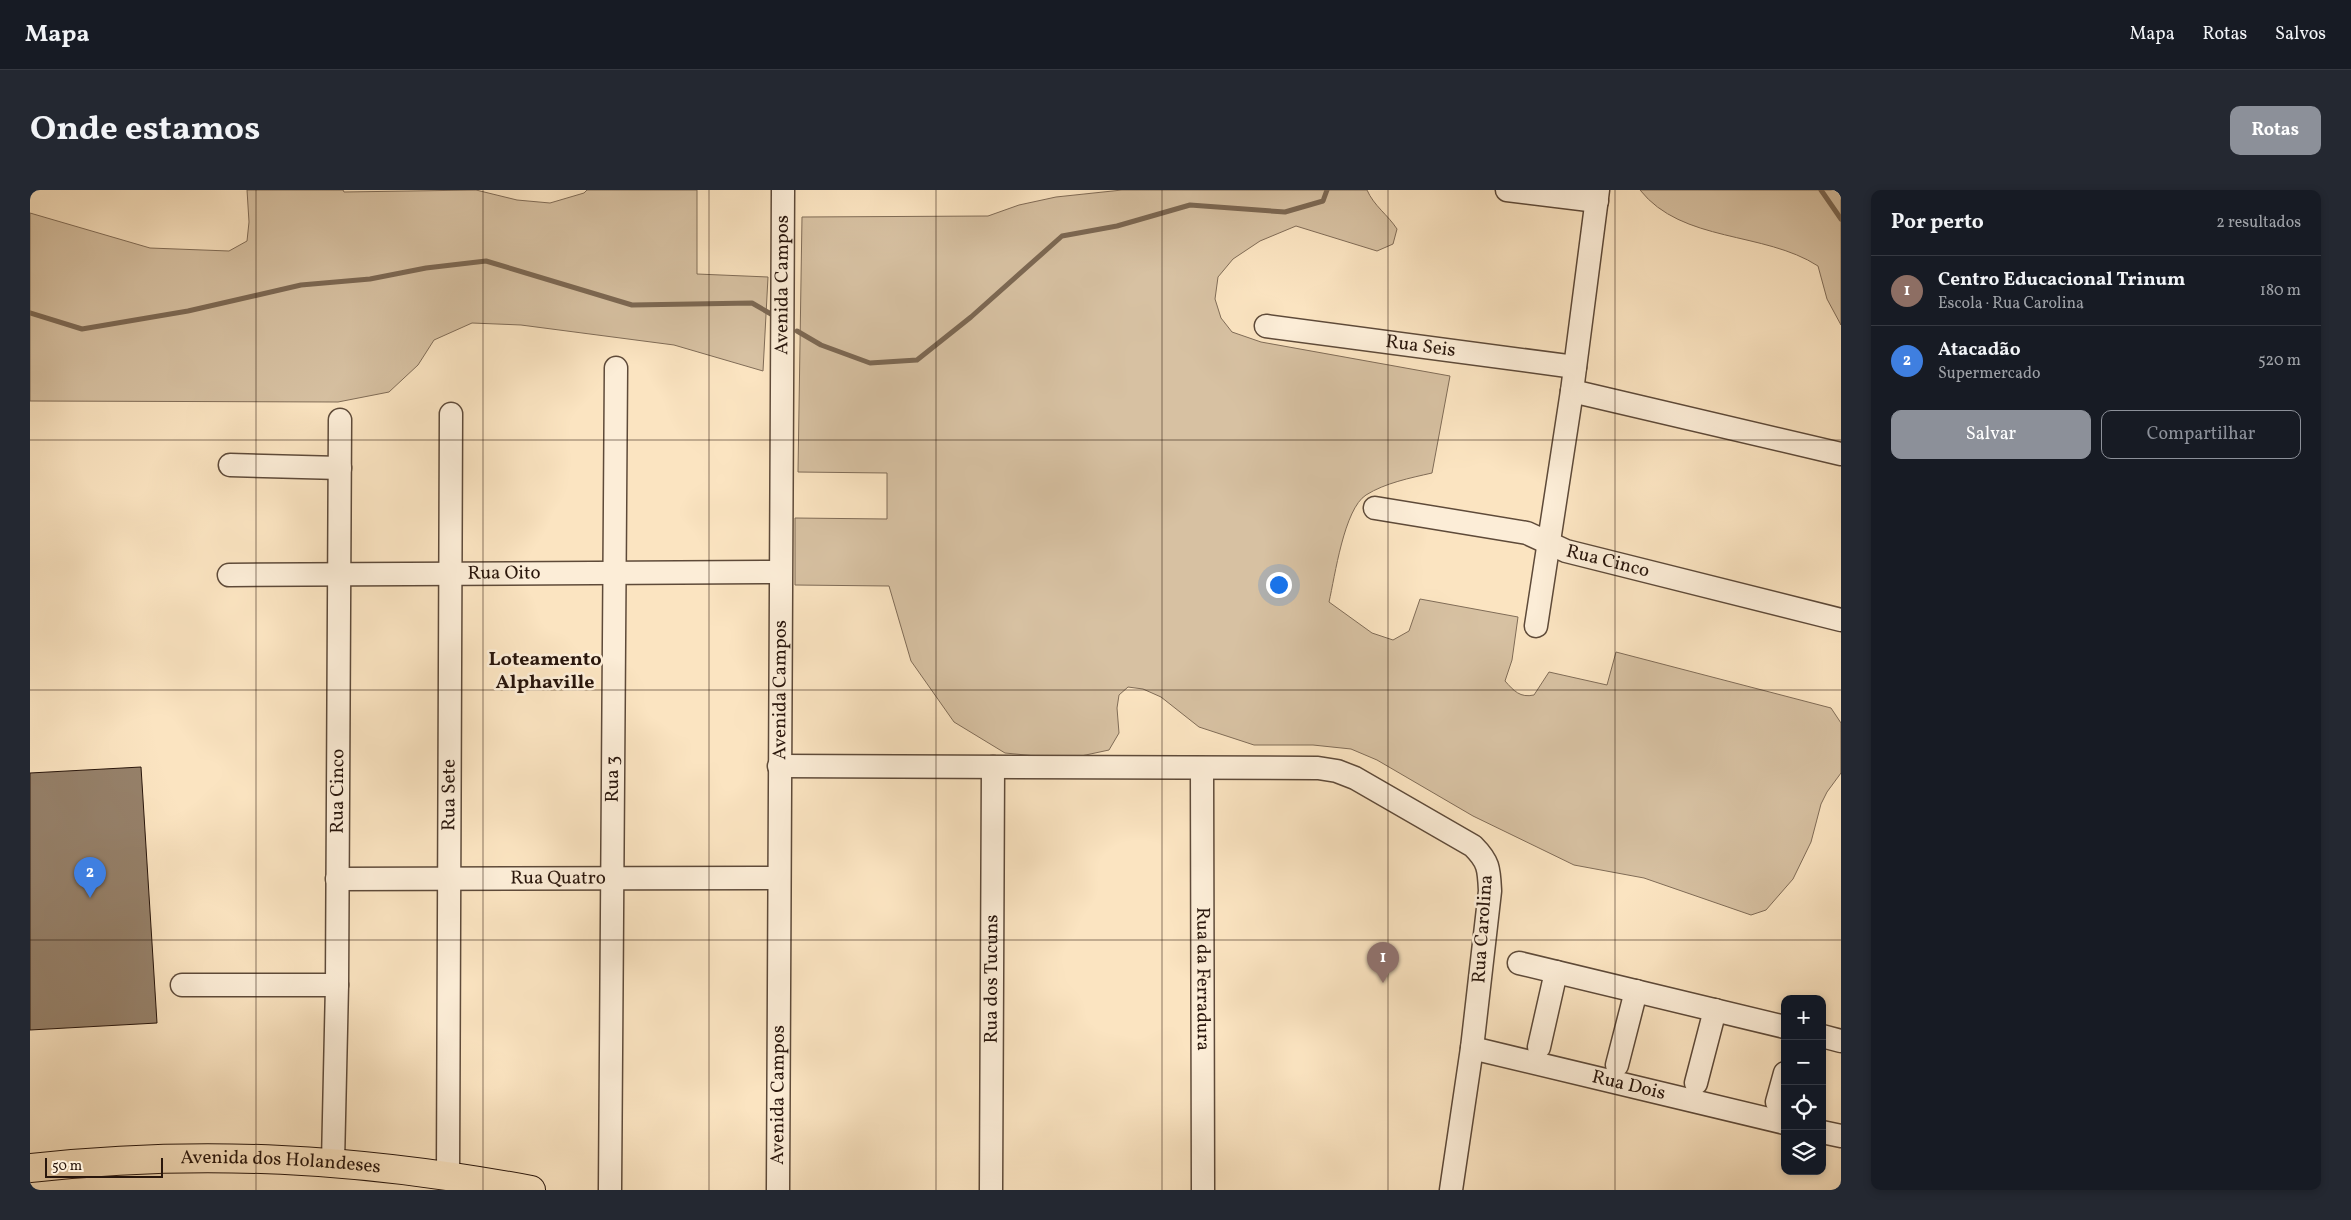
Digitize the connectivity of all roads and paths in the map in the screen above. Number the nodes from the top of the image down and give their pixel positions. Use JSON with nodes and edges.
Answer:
{"nodes":[{"id":1,"x":783,"y":190,"type":"edge"},
{"id":2,"x":1507,"y":190,"type":"edge"},
{"id":3,"x":1598,"y":195,"type":"edge"},
{"id":4,"x":1266,"y":326,"type":"dead end"},
{"id":5,"x":1575,"y":367,"type":"junction"},
{"id":6,"x":616,"y":368,"type":"dead end"},
{"id":7,"x":1572,"y":391,"type":"junction"},
{"id":8,"x":451,"y":414,"type":"dead end"},
{"id":9,"x":340,"y":420,"type":"dead end"},
{"id":10,"x":1841,"y":454,"type":"edge"},
{"id":11,"x":230,"y":465,"type":"dead end"},
{"id":12,"x":340,"y":468,"type":"junction"},
{"id":13,"x":1375,"y":508,"type":"dead end"},
{"id":14,"x":1550,"y":544,"type":"junction"},
{"id":15,"x":780,"y":572,"type":"junction"},
{"id":16,"x":615,"y":573,"type":"junction"},
{"id":17,"x":229,"y":574,"type":"dead end"},
{"id":18,"x":339,"y":574,"type":"junction"},
{"id":19,"x":450,"y":574,"type":"junction"},
{"id":20,"x":1841,"y":620,"type":"edge"},
{"id":21,"x":1536,"y":626,"type":"dead end"},
{"id":22,"x":779,"y":766,"type":"junction"},
{"id":23,"x":993,"y":767,"type":"junction"},
{"id":24,"x":1202,"y":768,"type":"junction"},
{"id":25,"x":612,"y":878,"type":"junction"},
{"id":26,"x":779,"y":878,"type":"junction"},
{"id":27,"x":337,"y":879,"type":"junction"},
{"id":28,"x":449,"y":879,"type":"junction"},
{"id":29,"x":1519,"y":963,"type":"dead end"},
{"id":30,"x":1556,"y":972,"type":"junction"},
{"id":31,"x":182,"y":985,"type":"dead end"},
{"id":32,"x":337,"y":985,"type":"junction"},
{"id":33,"x":1636,"y":991,"type":"junction"},
{"id":34,"x":1715,"y":1010,"type":"junction"},
{"id":35,"x":1781,"y":1026,"type":"edge"},
{"id":36,"x":1826,"y":1037,"type":"edge"},
{"id":37,"x":1841,"y":1041,"type":"edge"},
{"id":38,"x":1539,"y":1047,"type":"dead end"},
{"id":39,"x":1472,"y":1048,"type":"junction"},
{"id":40,"x":1617,"y":1065,"type":"dead end"},
{"id":41,"x":1696,"y":1083,"type":"dead end"},
{"id":42,"x":1781,"y":1113,"type":"edge"},
{"id":43,"x":1826,"y":1133,"type":"edge"},
{"id":44,"x":1841,"y":1136,"type":"edge"},
{"id":45,"x":332,"y":1162,"type":"junction"},
{"id":46,"x":30,"y":1168,"type":"edge"},
{"id":47,"x":448,"y":1175,"type":"junction"},
{"id":48,"x":531,"y":1190,"type":"edge"},
{"id":49,"x":610,"y":1190,"type":"edge"},
{"id":50,"x":778,"y":1190,"type":"edge"},
{"id":51,"x":991,"y":1190,"type":"edge"},
{"id":52,"x":1203,"y":1190,"type":"edge"},
{"id":53,"x":1451,"y":1190,"type":"edge"}],
"edges":[{"from":1,"to":15,"type":"street","name":"Avenida Campos"},
{"from":2,"to":3,"type":"street"},
{"from":3,"to":5,"type":"street"},
{"from":4,"to":5,"type":"street","name":"Rua Seis"},
{"from":5,"to":7,"type":"street"},
{"from":6,"to":16,"type":"street","name":"Rua 3"},
{"from":7,"to":10,"type":"street"},
{"from":7,"to":14,"type":"street"},
{"from":8,"to":19,"type":"street","name":"Rua Sete"},
{"from":9,"to":12,"type":"street","name":"Rua Cinco"},
{"from":11,"to":12,"type":"street"},
{"from":12,"to":18,"type":"street","name":"Rua Cinco"},
{"from":13,"to":14,"type":"street","name":"Rua Cinco"},
{"from":14,"to":20,"type":"street","name":"Rua Cinco"},
{"from":14,"to":21,"type":"street"},
{"from":15,"to":16,"type":"street","name":"Rua Oito"},
{"from":15,"to":22,"type":"street","name":"Avenida Campos"},
{"from":16,"to":19,"type":"street","name":"Rua Oito"},
{"from":16,"to":25,"type":"street","name":"Rua 3"},
{"from":17,"to":18,"type":"street","name":"Rua Oito"},
{"from":18,"to":19,"type":"street","name":"Rua Oito"},
{"from":18,"to":27,"type":"street","name":"Rua Cinco"},
{"from":19,"to":28,"type":"street","name":"Rua Sete"},
{"from":22,"to":23,"type":"street","name":"Rua Carolina"},
{"from":22,"to":26,"type":"street","name":"Avenida Campos"},
{"from":23,"to":24,"type":"street","name":"Rua Carolina"},
{"from":23,"to":51,"type":"street","name":"Rua dos Tucuns"},
{"from":24,"to":39,"type":"street","name":"Rua Carolina"},
{"from":24,"to":52,"type":"street","name":"Rua da Ferradura"},
{"from":25,"to":26,"type":"street","name":"Rua Quatro"},
{"from":25,"to":28,"type":"street","name":"Rua Quatro"},
{"from":25,"to":49,"type":"street","name":"Rua 3"},
{"from":26,"to":50,"type":"street","name":"Avenida Campos"},
{"from":27,"to":28,"type":"street","name":"Rua Quatro"},
{"from":27,"to":32,"type":"street","name":"Rua Cinco"},
{"from":28,"to":47,"type":"street","name":"Rua Sete"},
{"from":29,"to":30,"type":"street"},
{"from":30,"to":33,"type":"street"},
{"from":30,"to":38,"type":"street"},
{"from":31,"to":32,"type":"street"},
{"from":32,"to":45,"type":"street","name":"Rua Cinco"},
{"from":33,"to":34,"type":"street"},
{"from":33,"to":40,"type":"street"},
{"from":34,"to":35,"type":"street"},
{"from":34,"to":41,"type":"street"},
{"from":36,"to":37,"type":"street"},
{"from":39,"to":42,"type":"street","name":"Rua Dois"},
{"from":39,"to":53,"type":"street","name":"Rua Carolina"},
{"from":43,"to":44,"type":"street"},
{"from":45,"to":46,"type":"main road","name":"Avenida dos Holandeses"},
{"from":45,"to":47,"type":"main road","name":"Avenida dos Holandeses"},
{"from":47,"to":48,"type":"main road","name":"Avenida dos Holandeses"}]}
